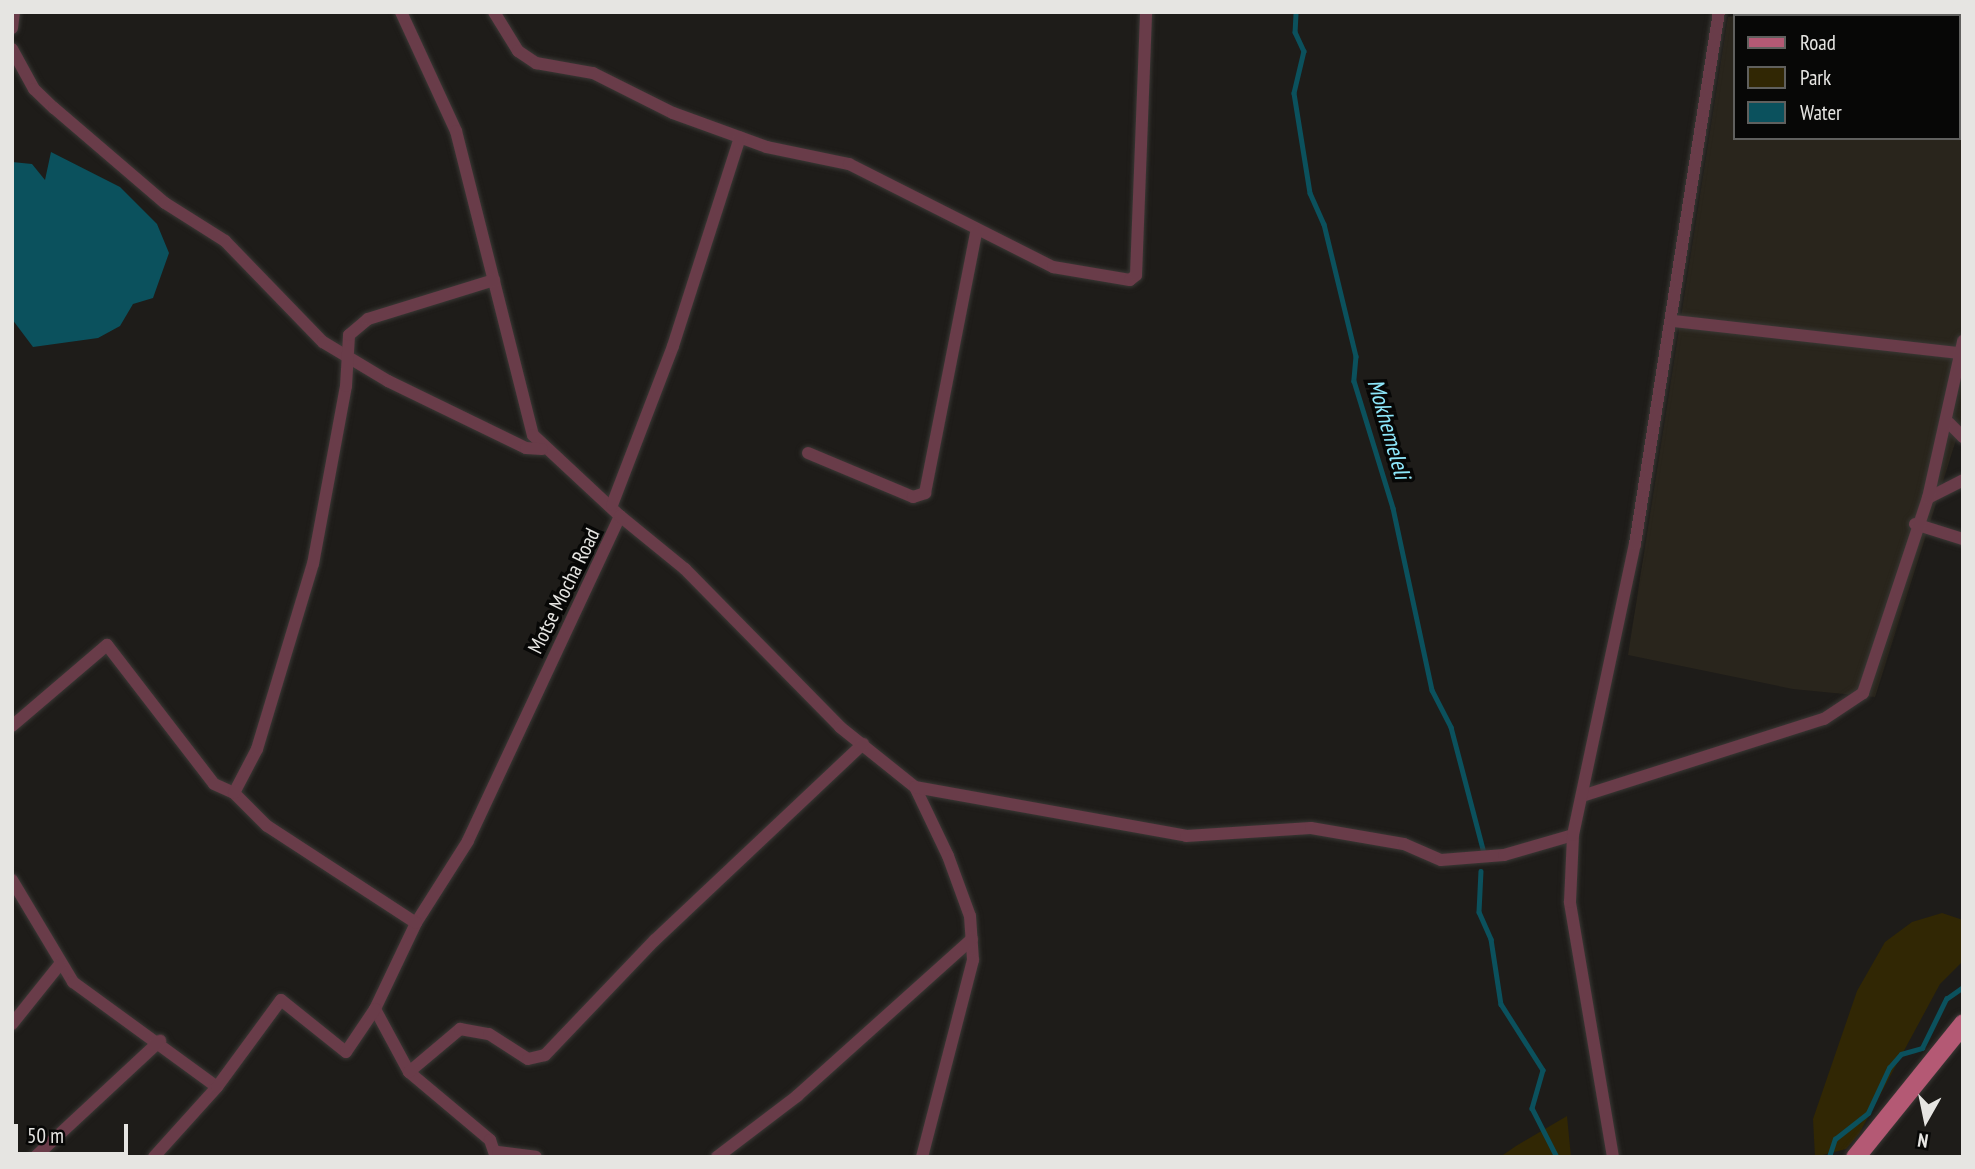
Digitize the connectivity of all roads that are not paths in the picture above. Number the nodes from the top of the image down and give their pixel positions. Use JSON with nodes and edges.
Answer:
{"nodes":[{"id":1,"x":14,"y":12,"type":"edge"},
{"id":2,"x":401,"y":12,"type":"edge"},
{"id":3,"x":494,"y":12,"type":"edge"},
{"id":4,"x":1146,"y":12,"type":"edge"},
{"id":5,"x":1719,"y":12,"type":"edge"},
{"id":6,"x":12,"y":28,"type":"edge"},
{"id":7,"x":12,"y":49,"type":"edge"},
{"id":8,"x":740,"y":137,"type":"junction"},
{"id":9,"x":976,"y":233,"type":"junction"},
{"id":10,"x":494,"y":280,"type":"junction"},
{"id":11,"x":1673,"y":321,"type":"junction"},
{"id":12,"x":1961,"y":347,"type":"edge"},
{"id":13,"x":345,"y":357,"type":"junction"},
{"id":14,"x":1949,"y":423,"type":"junction"},
{"id":15,"x":1963,"y":438,"type":"edge"},
{"id":16,"x":542,"y":449,"type":"junction"},
{"id":17,"x":808,"y":453,"type":"dead end"},
{"id":18,"x":1963,"y":480,"type":"edge"},
{"id":19,"x":1928,"y":498,"type":"junction"},
{"id":20,"x":616,"y":511,"type":"junction"},
{"id":21,"x":1915,"y":524,"type":"junction"},
{"id":22,"x":1963,"y":539,"type":"edge"},
{"id":23,"x":12,"y":726,"type":"edge"},
{"id":24,"x":863,"y":744,"type":"junction"},
{"id":25,"x":915,"y":787,"type":"junction"},
{"id":26,"x":234,"y":793,"type":"junction"},
{"id":27,"x":1582,"y":796,"type":"junction"},
{"id":28,"x":1573,"y":835,"type":"junction"},
{"id":29,"x":12,"y":880,"type":"edge"},
{"id":30,"x":416,"y":923,"type":"junction"},
{"id":31,"x":972,"y":939,"type":"junction"},
{"id":32,"x":60,"y":964,"type":"junction"},
{"id":33,"x":375,"y":1009,"type":"junction"},
{"id":34,"x":1963,"y":1023,"type":"edge"},
{"id":35,"x":12,"y":1024,"type":"edge"},
{"id":36,"x":160,"y":1041,"type":"junction"},
{"id":37,"x":409,"y":1072,"type":"junction"},
{"id":38,"x":217,"y":1087,"type":"junction"},
{"id":39,"x":497,"y":1154,"type":"edge"},
{"id":40,"x":35,"y":1157,"type":"edge"},
{"id":41,"x":154,"y":1157,"type":"edge"},
{"id":42,"x":536,"y":1157,"type":"edge"},
{"id":43,"x":717,"y":1157,"type":"edge"},
{"id":44,"x":922,"y":1157,"type":"edge"},
{"id":45,"x":1613,"y":1157,"type":"edge"},
{"id":46,"x":1855,"y":1157,"type":"edge"}],
"edges":[{"from":1,"to":6,"type":"street"},
{"from":2,"to":10,"type":"street","name":"Motse Mocha Road"},
{"from":3,"to":8,"type":"street"},
{"from":4,"to":9,"type":"street"},
{"from":5,"to":11,"type":"street"},
{"from":7,"to":13,"type":"street"},
{"from":8,"to":9,"type":"street"},
{"from":8,"to":20,"type":"street"},
{"from":9,"to":17,"type":"street"},
{"from":10,"to":13,"type":"street"},
{"from":10,"to":16,"type":"street","name":"Motse Mocha Road"},
{"from":11,"to":12,"type":"street"},
{"from":11,"to":27,"type":"street"},
{"from":12,"to":14,"type":"street"},
{"from":13,"to":16,"type":"street"},
{"from":13,"to":26,"type":"street"},
{"from":14,"to":15,"type":"street"},
{"from":14,"to":19,"type":"street"},
{"from":16,"to":20,"type":"street","name":"Motse Mocha Road"},
{"from":18,"to":19,"type":"street"},
{"from":19,"to":21,"type":"street"},
{"from":20,"to":24,"type":"street"},
{"from":20,"to":30,"type":"street","name":"Motse Mocha Road"},
{"from":21,"to":22,"type":"street"},
{"from":21,"to":27,"type":"street"},
{"from":23,"to":26,"type":"street"},
{"from":24,"to":25,"type":"street"},
{"from":24,"to":37,"type":"street"},
{"from":25,"to":28,"type":"street"},
{"from":25,"to":31,"type":"street"},
{"from":26,"to":30,"type":"street"},
{"from":27,"to":28,"type":"street"},
{"from":28,"to":45,"type":"street"},
{"from":29,"to":32,"type":"street"},
{"from":30,"to":33,"type":"street","name":"Motse Mocha Road"},
{"from":31,"to":43,"type":"street"},
{"from":31,"to":44,"type":"street"},
{"from":32,"to":35,"type":"street"},
{"from":32,"to":36,"type":"street"},
{"from":33,"to":37,"type":"street"},
{"from":33,"to":38,"type":"street","name":"Motse Mocha Road"},
{"from":34,"to":46,"type":"main road"},
{"from":36,"to":38,"type":"street"},
{"from":36,"to":40,"type":"street"},
{"from":37,"to":39,"type":"street"},
{"from":38,"to":41,"type":"street"},
{"from":39,"to":42,"type":"street"}]}
